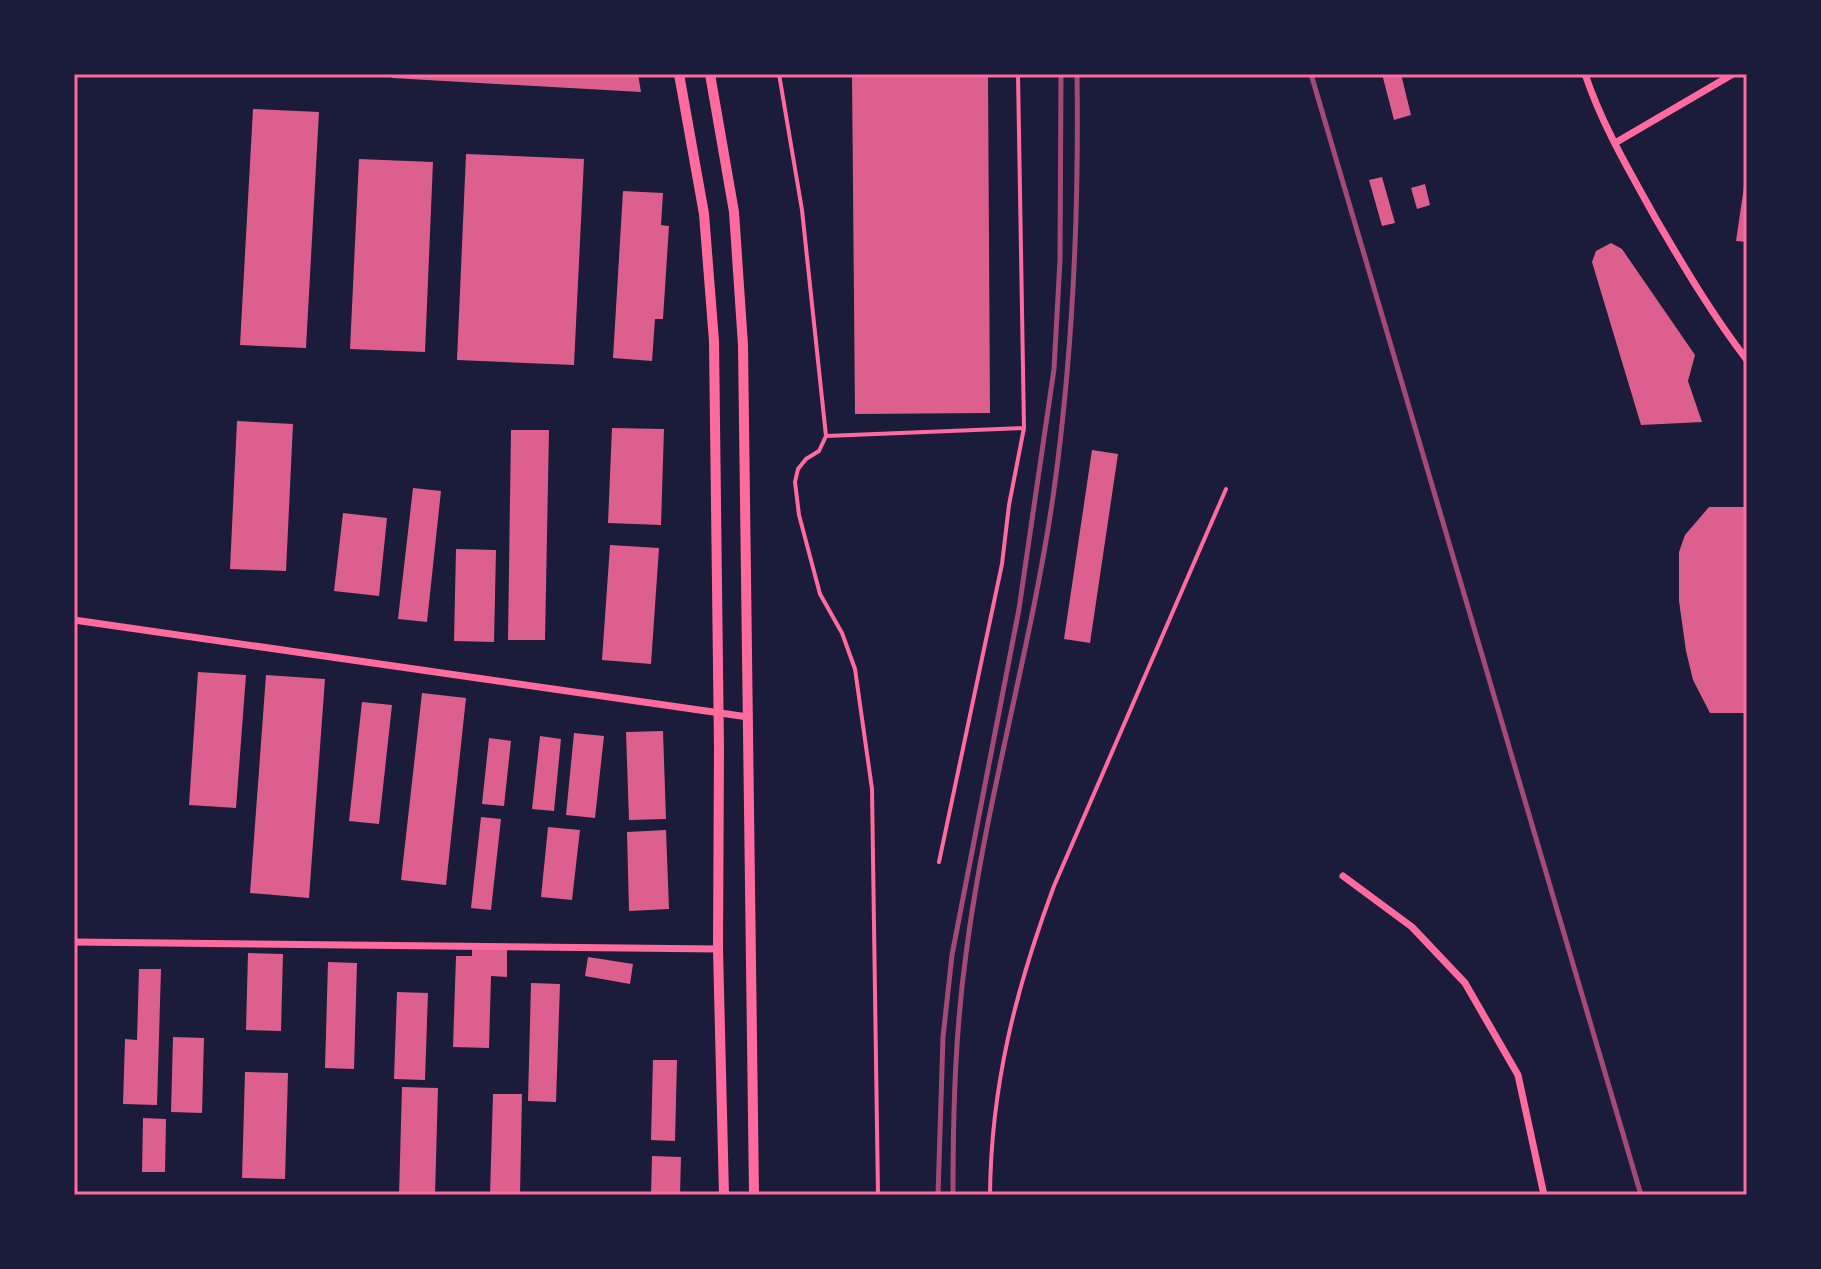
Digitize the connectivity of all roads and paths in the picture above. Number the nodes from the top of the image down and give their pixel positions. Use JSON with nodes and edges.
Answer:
{"nodes":[{"id":1,"x":679,"y":74,"type":"edge"},
{"id":2,"x":710,"y":74,"type":"edge"},
{"id":3,"x":779,"y":74,"type":"edge"},
{"id":4,"x":1018,"y":74,"type":"edge"},
{"id":5,"x":1585,"y":74,"type":"edge"},
{"id":6,"x":1733,"y":74,"type":"edge"},
{"id":7,"x":1615,"y":143,"type":"junction"},
{"id":8,"x":1747,"y":360,"type":"edge"},
{"id":9,"x":1024,"y":428,"type":"junction"},
{"id":10,"x":826,"y":436,"type":"junction"},
{"id":11,"x":1226,"y":489,"type":"dead end"},
{"id":12,"x":74,"y":620,"type":"edge"},
{"id":13,"x":718,"y":713,"type":"junction"},
{"id":14,"x":748,"y":717,"type":"junction"},
{"id":15,"x":939,"y":862,"type":"dead end"},
{"id":16,"x":1343,"y":876,"type":"dead end"},
{"id":17,"x":74,"y":942,"type":"edge"},
{"id":18,"x":718,"y":949,"type":"junction"},
{"id":19,"x":724,"y":1195,"type":"edge"},
{"id":20,"x":754,"y":1195,"type":"edge"},
{"id":21,"x":878,"y":1195,"type":"edge"},
{"id":22,"x":990,"y":1195,"type":"edge"},
{"id":23,"x":1544,"y":1195,"type":"edge"}],
"edges":[{"from":1,"to":13,"type":"main road"},
{"from":2,"to":14,"type":"main road"},
{"from":3,"to":10,"type":"lane"},
{"from":4,"to":9,"type":"lane"},
{"from":5,"to":7,"type":"street"},
{"from":6,"to":7,"type":"street"},
{"from":7,"to":8,"type":"street"},
{"from":9,"to":10,"type":"lane"},
{"from":9,"to":15,"type":"lane"},
{"from":10,"to":21,"type":"lane"},
{"from":11,"to":22,"type":"lane"},
{"from":12,"to":13,"type":"street"},
{"from":13,"to":14,"type":"street"},
{"from":13,"to":18,"type":"main road"},
{"from":14,"to":20,"type":"main road"},
{"from":16,"to":23,"type":"street"},
{"from":17,"to":18,"type":"street"},
{"from":18,"to":19,"type":"main road"}]}
